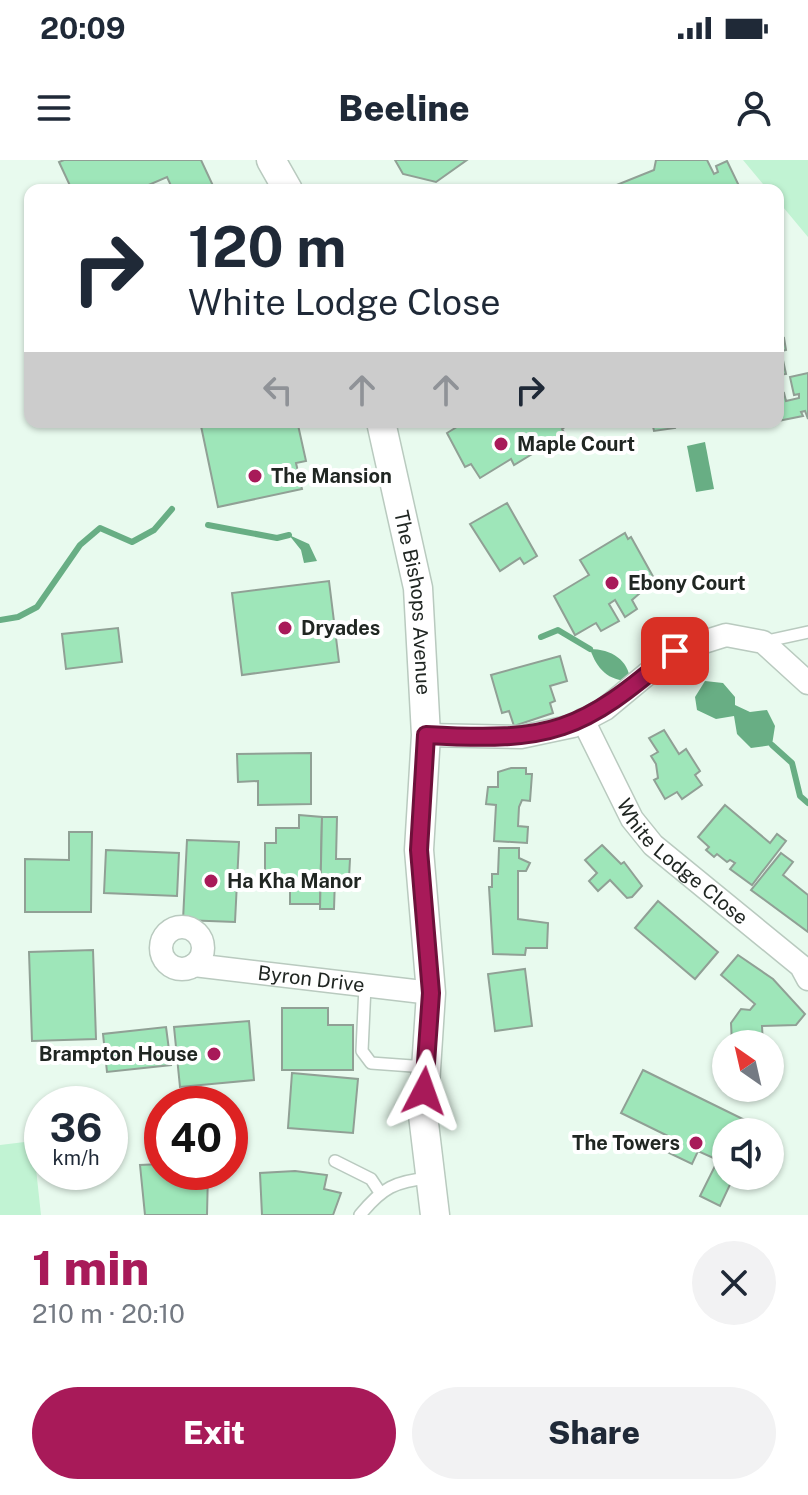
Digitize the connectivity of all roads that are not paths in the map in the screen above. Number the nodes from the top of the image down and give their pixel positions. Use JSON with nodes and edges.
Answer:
{"nodes":[{"id":1,"x":271,"y":160,"type":"edge"},
{"id":2,"x":285,"y":184,"type":"edge"},
{"id":3,"x":382,"y":428,"type":"edge"},
{"id":4,"x":808,"y":632,"type":"edge"},
{"id":5,"x":763,"y":642,"type":"junction"},
{"id":6,"x":808,"y":683,"type":"edge"},
{"id":7,"x":583,"y":720,"type":"junction"},
{"id":8,"x":426,"y":735,"type":"junction"},
{"id":9,"x":194,"y":965,"type":"dead end"},
{"id":10,"x":806,"y":970,"type":"edge"},
{"id":11,"x":365,"y":986,"type":"junction"},
{"id":12,"x":431,"y":993,"type":"junction"},
{"id":13,"x":426,"y":1067,"type":"junction"},
{"id":14,"x":335,"y":1161,"type":"dead end"},
{"id":15,"x":431,"y":1178,"type":"junction"},
{"id":16,"x":379,"y":1191,"type":"junction"},
{"id":17,"x":360,"y":1215,"type":"edge"},
{"id":18,"x":435,"y":1215,"type":"edge"}],
"edges":[{"from":1,"to":2,"type":"street"},
{"from":3,"to":8,"type":"street","name":"The Bishops Avenue"},
{"from":4,"to":5,"type":"lane"},
{"from":5,"to":6,"type":"street"},
{"from":5,"to":7,"type":"street"},
{"from":7,"to":8,"type":"street"},
{"from":7,"to":10,"type":"street","name":"White Lodge Close"},
{"from":8,"to":12,"type":"street","name":"The Bishops Avenue"},
{"from":9,"to":11,"type":"street","name":"Byron Drive"},
{"from":11,"to":12,"type":"street","name":"Byron Drive"},
{"from":11,"to":13,"type":"lane"},
{"from":12,"to":13,"type":"street","name":"The Bishops Avenue"},
{"from":13,"to":15,"type":"street","name":"The Bishops Avenue"},
{"from":14,"to":16,"type":"lane"},
{"from":15,"to":16,"type":"lane"},
{"from":15,"to":18,"type":"street","name":"The Bishops Avenue"},
{"from":16,"to":17,"type":"lane"}]}
